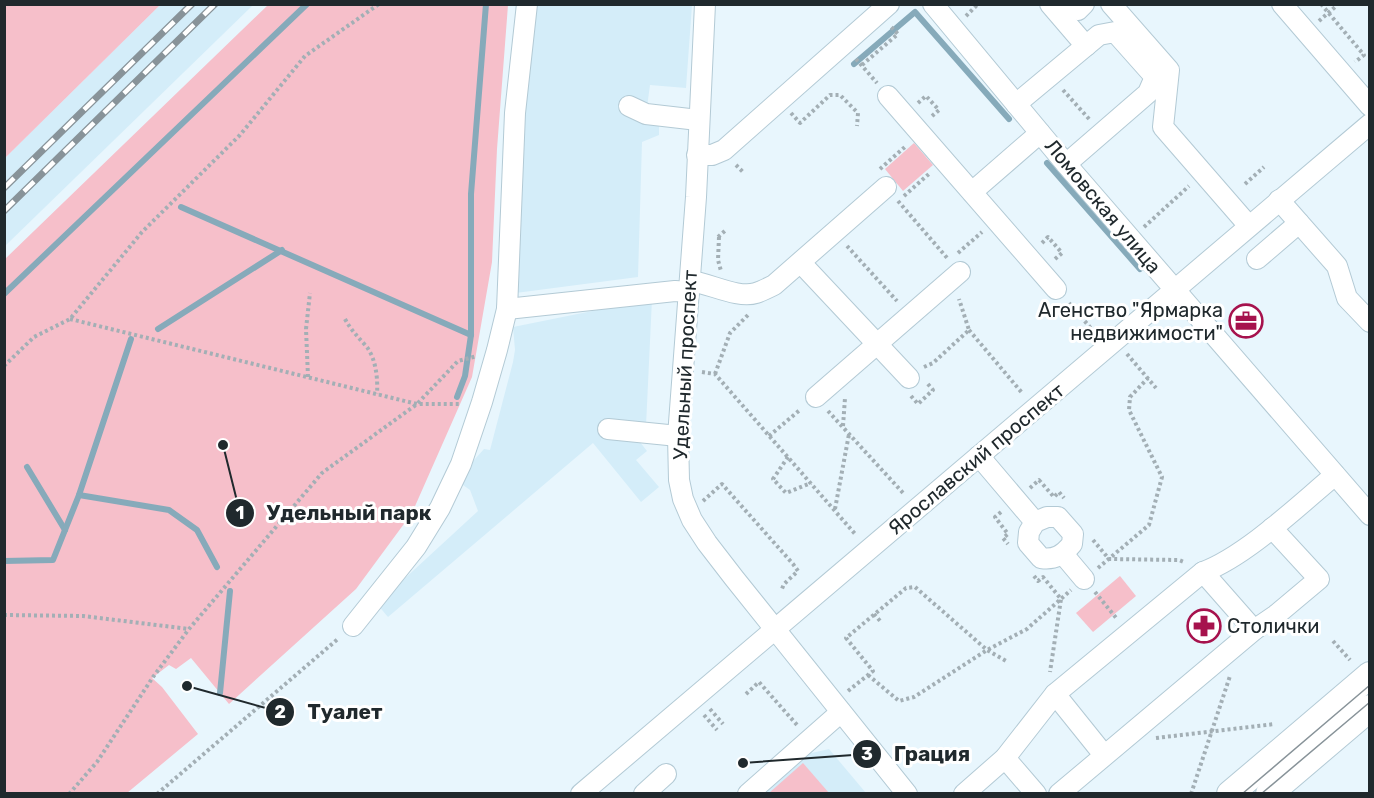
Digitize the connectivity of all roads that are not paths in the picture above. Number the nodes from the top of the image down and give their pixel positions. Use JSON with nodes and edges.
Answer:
{"nodes":[{"id":1,"x":527,"y":4,"type":"edge"},
{"id":2,"x":705,"y":4,"type":"edge"},
{"id":3,"x":889,"y":4,"type":"edge"},
{"id":4,"x":933,"y":4,"type":"edge"},
{"id":5,"x":1050,"y":4,"type":"edge"},
{"id":6,"x":1074,"y":4,"type":"edge"},
{"id":7,"x":1084,"y":4,"type":"edge"},
{"id":8,"x":1112,"y":4,"type":"edge"},
{"id":9,"x":1282,"y":4,"type":"edge"},
{"id":10,"x":1086,"y":46,"type":"junction"},
{"id":11,"x":888,"y":96,"type":"dead end"},
{"id":12,"x":1016,"y":104,"type":"junction"},
{"id":13,"x":629,"y":106,"type":"dead end"},
{"id":14,"x":1370,"y":106,"type":"edge"},
{"id":15,"x":699,"y":120,"type":"junction"},
{"id":16,"x":1370,"y":124,"type":"edge"},
{"id":17,"x":1040,"y":133,"type":"junction"},
{"id":18,"x":697,"y":155,"type":"junction"},
{"id":19,"x":1066,"y":164,"type":"junction"},
{"id":20,"x":972,"y":192,"type":"junction"},
{"id":21,"x":892,"y":194,"type":"road end"},
{"id":22,"x":1279,"y":200,"type":"junction"},
{"id":23,"x":1299,"y":223,"type":"junction"},
{"id":24,"x":1249,"y":226,"type":"junction"},
{"id":25,"x":1257,"y":260,"type":"dead end"},
{"id":26,"x":801,"y":263,"type":"junction"},
{"id":27,"x":955,"y":276,"type":"road end"},
{"id":28,"x":689,"y":286,"type":"junction"},
{"id":29,"x":1056,"y":289,"type":"road end"},
{"id":30,"x":1174,"y":290,"type":"junction"},
{"id":31,"x":507,"y":309,"type":"junction"},
{"id":32,"x":1370,"y":322,"type":"edge"},
{"id":33,"x":876,"y":344,"type":"junction"},
{"id":34,"x":913,"y":375,"type":"road end"},
{"id":35,"x":816,"y":397,"type":"road end"},
{"id":36,"x":608,"y":429,"type":"dead end"},
{"id":37,"x":678,"y":436,"type":"junction"},
{"id":38,"x":979,"y":456,"type":"junction"},
{"id":39,"x":1335,"y":475,"type":"junction"},
{"id":40,"x":1370,"y":515,"type":"edge"},
{"id":41,"x":1035,"y":522,"type":"junction"},
{"id":42,"x":1272,"y":528,"type":"junction"},
{"id":43,"x":1063,"y":554,"type":"junction"},
{"id":44,"x":1203,"y":572,"type":"junction"},
{"id":45,"x":1084,"y":579,"type":"road end"},
{"id":46,"x":353,"y":626,"type":"road end"},
{"id":47,"x":775,"y":629,"type":"junction"},
{"id":48,"x":1254,"y":630,"type":"junction"},
{"id":49,"x":1360,"y":668,"type":"edge"},
{"id":50,"x":1050,"y":700,"type":"junction"},
{"id":51,"x":1370,"y":708,"type":"edge"},
{"id":52,"x":841,"y":712,"type":"junction"},
{"id":53,"x":1110,"y":749,"type":"junction"},
{"id":54,"x":1005,"y":758,"type":"junction"},
{"id":55,"x":666,"y":774,"type":"dead end"},
{"id":56,"x":581,"y":794,"type":"edge"},
{"id":57,"x":644,"y":794,"type":"edge"},
{"id":58,"x":748,"y":794,"type":"edge"},
{"id":59,"x":907,"y":794,"type":"edge"},
{"id":60,"x":964,"y":794,"type":"edge"},
{"id":61,"x":1036,"y":794,"type":"edge"},
{"id":62,"x":1059,"y":794,"type":"edge"},
{"id":63,"x":1230,"y":794,"type":"edge"},
{"id":64,"x":1269,"y":794,"type":"edge"}],
"edges":[{"from":1,"to":31,"type":"street"},
{"from":2,"to":15,"type":"street","name":"Удельный проспект"},
{"from":3,"to":18,"type":"street"},
{"from":4,"to":12,"type":"street","name":"Ломовская улица"},
{"from":5,"to":10,"type":"street"},
{"from":6,"to":7,"type":"street"},
{"from":8,"to":24,"type":"street"},
{"from":9,"to":14,"type":"street"},
{"from":10,"to":12,"type":"street"},
{"from":10,"to":19,"type":"street"},
{"from":11,"to":20,"type":"street"},
{"from":12,"to":17,"type":"street","name":"Ломовская улица"},
{"from":13,"to":15,"type":"street"},
{"from":15,"to":18,"type":"street","name":"Удельный проспект"},
{"from":16,"to":22,"type":"street","name":"Ярославский проспект"},
{"from":17,"to":19,"type":"street","name":"Ломовская улица"},
{"from":17,"to":20,"type":"street"},
{"from":18,"to":28,"type":"street","name":"Удельный проспект"},
{"from":19,"to":30,"type":"street","name":"Ломовская улица"},
{"from":20,"to":29,"type":"street"},
{"from":21,"to":26,"type":"street"},
{"from":22,"to":23,"type":"street"},
{"from":22,"to":24,"type":"street","name":"Ярославский проспект"},
{"from":23,"to":25,"type":"street"},
{"from":23,"to":32,"type":"street"},
{"from":24,"to":30,"type":"street","name":"Ярославский проспект"},
{"from":26,"to":28,"type":"street"},
{"from":26,"to":33,"type":"street"},
{"from":27,"to":33,"type":"street"},
{"from":28,"to":31,"type":"street"},
{"from":28,"to":37,"type":"street","name":"Удельный проспект"},
{"from":30,"to":38,"type":"street","name":"Ярославский проспект"},
{"from":30,"to":39,"type":"street","name":"Ломовская улица"},
{"from":31,"to":46,"type":"street"},
{"from":33,"to":34,"type":"street"},
{"from":33,"to":35,"type":"street"},
{"from":36,"to":37,"type":"street"},
{"from":37,"to":47,"type":"street","name":"Удельный проспект"},
{"from":38,"to":41,"type":"street"},
{"from":38,"to":47,"type":"street","name":"Ярославский проспект"},
{"from":39,"to":40,"type":"street","name":"Ломовская улица"},
{"from":39,"to":42,"type":"street"},
{"from":41,"to":43,"type":"street"},
{"from":41,"to":43,"type":"street"},
{"from":42,"to":44,"type":"street"},
{"from":42,"to":48,"type":"street"},
{"from":43,"to":45,"type":"street"},
{"from":44,"to":48,"type":"street"},
{"from":44,"to":50,"type":"street"},
{"from":47,"to":52,"type":"street","name":"Удельный проспект"},
{"from":47,"to":56,"type":"street","name":"Ярославский проспект"},
{"from":48,"to":53,"type":"street"},
{"from":49,"to":63,"type":"main road"},
{"from":50,"to":53,"type":"street"},
{"from":50,"to":54,"type":"street"},
{"from":51,"to":64,"type":"main road"},
{"from":52,"to":58,"type":"street"},
{"from":52,"to":59,"type":"street","name":"Удельный проспект"},
{"from":53,"to":62,"type":"street"},
{"from":54,"to":60,"type":"street"},
{"from":54,"to":61,"type":"street"},
{"from":55,"to":57,"type":"street"}]}
